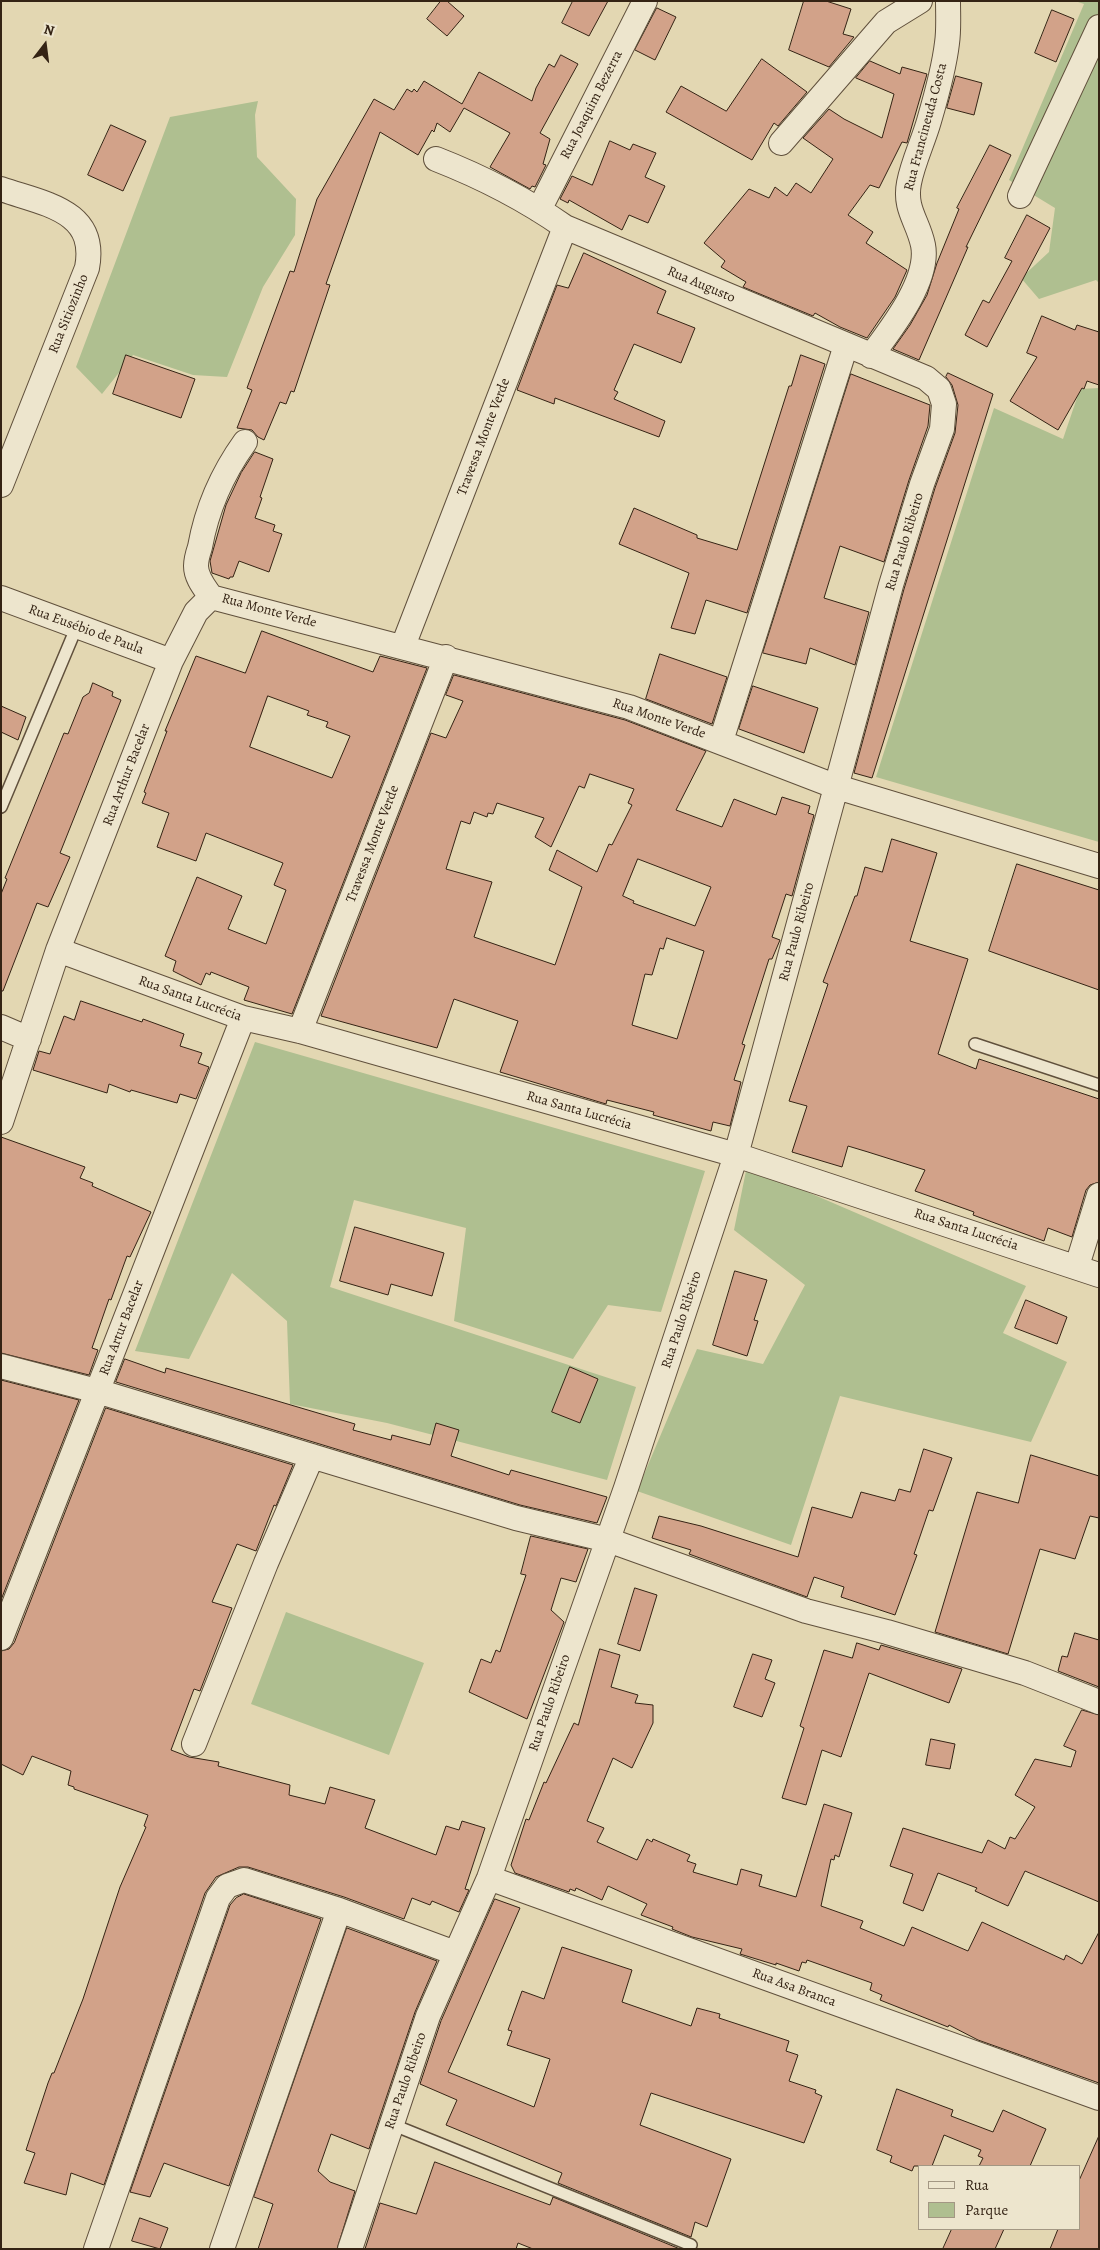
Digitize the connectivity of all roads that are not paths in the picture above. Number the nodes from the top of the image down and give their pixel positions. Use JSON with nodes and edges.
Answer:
{"nodes":[{"id":1,"x":645,"y":1,"type":"edge"},
{"id":2,"x":920,"y":1,"type":"edge"},
{"id":3,"x":948,"y":1,"type":"edge"},
{"id":4,"x":1099,"y":27,"type":"edge"},
{"id":5,"x":781,"y":143,"type":"dead end"},
{"id":6,"x":436,"y":159,"type":"dead end"},
{"id":7,"x":1,"y":189,"type":"edge"},
{"id":8,"x":1020,"y":196,"type":"dead end"},
{"id":9,"x":539,"y":210,"type":"junction"},
{"id":10,"x":565,"y":228,"type":"junction"},
{"id":11,"x":846,"y":346,"type":"junction"},
{"id":12,"x":871,"y":356,"type":"junction"},
{"id":13,"x":926,"y":378,"type":"joint"},
{"id":14,"x":245,"y":442,"type":"dead end"},
{"id":15,"x":1,"y":485,"type":"edge"},
{"id":16,"x":211,"y":597,"type":"junction"},
{"id":17,"x":1,"y":598,"type":"edge"},
{"id":18,"x":76,"y":626,"type":"junction"},
{"id":19,"x":403,"y":646,"type":"junction"},
{"id":20,"x":446,"y":657,"type":"junction"},
{"id":21,"x":171,"y":661,"type":"junction"},
{"id":22,"x":721,"y":741,"type":"junction"},
{"id":23,"x":837,"y":787,"type":"junction"},
{"id":24,"x":1,"y":807,"type":"edge"},
{"id":25,"x":1099,"y":866,"type":"edge"},
{"id":26,"x":58,"y":950,"type":"junction"},
{"id":27,"x":243,"y":1018,"type":"junction"},
{"id":28,"x":1,"y":1027,"type":"edge"},
{"id":29,"x":300,"y":1031,"type":"junction"},
{"id":30,"x":29,"y":1039,"type":"junction"},
{"id":31,"x":975,"y":1044,"type":"dead end"},
{"id":32,"x":1099,"y":1085,"type":"edge"},
{"id":33,"x":1,"y":1122,"type":"edge"},
{"id":34,"x":736,"y":1155,"type":"junction"},
{"id":35,"x":1099,"y":1195,"type":"edge"},
{"id":36,"x":1077,"y":1266,"type":"junction"},
{"id":37,"x":1099,"y":1275,"type":"edge"},
{"id":38,"x":1,"y":1366,"type":"edge"},
{"id":39,"x":97,"y":1390,"type":"junction"},
{"id":40,"x":312,"y":1456,"type":"junction"},
{"id":41,"x":608,"y":1540,"type":"junction"},
{"id":42,"x":1,"y":1638,"type":"edge"},
{"id":43,"x":1099,"y":1702,"type":"edge"},
{"id":44,"x":194,"y":1744,"type":"dead end"},
{"id":45,"x":489,"y":1878,"type":"junction"},
{"id":46,"x":339,"y":1910,"type":"junction"},
{"id":47,"x":455,"y":1953,"type":"junction"},
{"id":48,"x":1099,"y":2098,"type":"edge"},
{"id":49,"x":390,"y":2124,"type":"junction"},
{"id":50,"x":691,"y":2245,"type":"dead end"},
{"id":51,"x":96,"y":2249,"type":"edge"},
{"id":52,"x":222,"y":2249,"type":"edge"},
{"id":53,"x":350,"y":2249,"type":"edge"}],
"edges":[{"from":1,"to":9,"type":"street","name":"Rua Joaquim Bezerra"},
{"from":2,"to":5,"type":"street"},
{"from":3,"to":12,"type":"street","name":"Rua Francineuda Costa"},
{"from":4,"to":8,"type":"street"},
{"from":6,"to":9,"type":"street","name":"Rua Augusto"},
{"from":7,"to":15,"type":"street","name":"Rua Sitiozinho"},
{"from":9,"to":10,"type":"street","name":"Rua Augusto"},
{"from":10,"to":11,"type":"street","name":"Rua Augusto"},
{"from":10,"to":19,"type":"street","name":"Travessa Monte Verde"},
{"from":11,"to":12,"type":"street","name":"Rua Augusto"},
{"from":11,"to":22,"type":"street"},
{"from":12,"to":13,"type":"street","name":"Rua Augusto"},
{"from":13,"to":23,"type":"street","name":"Rua Paulo Ribeiro"},
{"from":14,"to":16,"type":"street"},
{"from":16,"to":19,"type":"street","name":"Rua Monte Verde"},
{"from":16,"to":21,"type":"street","name":"Rua Arthur Bacelar"},
{"from":17,"to":18,"type":"street","name":"Rua Eusébio de Paula"},
{"from":18,"to":21,"type":"street","name":"Rua Eusébio de Paula"},
{"from":18,"to":24,"type":"lane"},
{"from":19,"to":20,"type":"street","name":"Rua Monte Verde"},
{"from":20,"to":22,"type":"street","name":"Rua Monte Verde"},
{"from":20,"to":29,"type":"street","name":"Travessa Monte Verde"},
{"from":21,"to":26,"type":"street","name":"Rua Arthur Bacelar"},
{"from":22,"to":23,"type":"street","name":"Rua Monte Verde"},
{"from":23,"to":25,"type":"street","name":"Rua Monte Verde"},
{"from":23,"to":34,"type":"street","name":"Rua Paulo Ribeiro"},
{"from":26,"to":27,"type":"street","name":"Rua Santa Lucrécia"},
{"from":26,"to":30,"type":"street","name":"Rua Arthur Bacelar"},
{"from":27,"to":29,"type":"street","name":"Rua Santa Lucrécia"},
{"from":27,"to":39,"type":"street","name":"Rua Artur Bacelar"},
{"from":28,"to":30,"type":"street"},
{"from":29,"to":34,"type":"street","name":"Rua Santa Lucrécia"},
{"from":30,"to":33,"type":"street","name":"Rua Arthur Bacelar"},
{"from":31,"to":32,"type":"lane"},
{"from":34,"to":36,"type":"street","name":"Rua Santa Lucrécia"},
{"from":34,"to":41,"type":"street","name":"Rua Paulo Ribeiro"},
{"from":35,"to":36,"type":"street"},
{"from":36,"to":37,"type":"street","name":"Rua Santa Lucrécia"},
{"from":38,"to":39,"type":"street"},
{"from":39,"to":40,"type":"street"},
{"from":39,"to":42,"type":"street","name":"Rua Artur Bacelar"},
{"from":40,"to":41,"type":"street"},
{"from":40,"to":44,"type":"street"},
{"from":41,"to":43,"type":"street"},
{"from":41,"to":45,"type":"street","name":"Rua Paulo Ribeiro"},
{"from":45,"to":47,"type":"street","name":"Rua Paulo Ribeiro"},
{"from":45,"to":48,"type":"street","name":"Rua Asa Branca"},
{"from":46,"to":47,"type":"street"},
{"from":46,"to":51,"type":"street"},
{"from":46,"to":52,"type":"street"},
{"from":47,"to":49,"type":"street","name":"Rua Paulo Ribeiro"},
{"from":49,"to":50,"type":"lane"},
{"from":49,"to":53,"type":"street","name":"Rua Paulo Ribeiro"}]}
